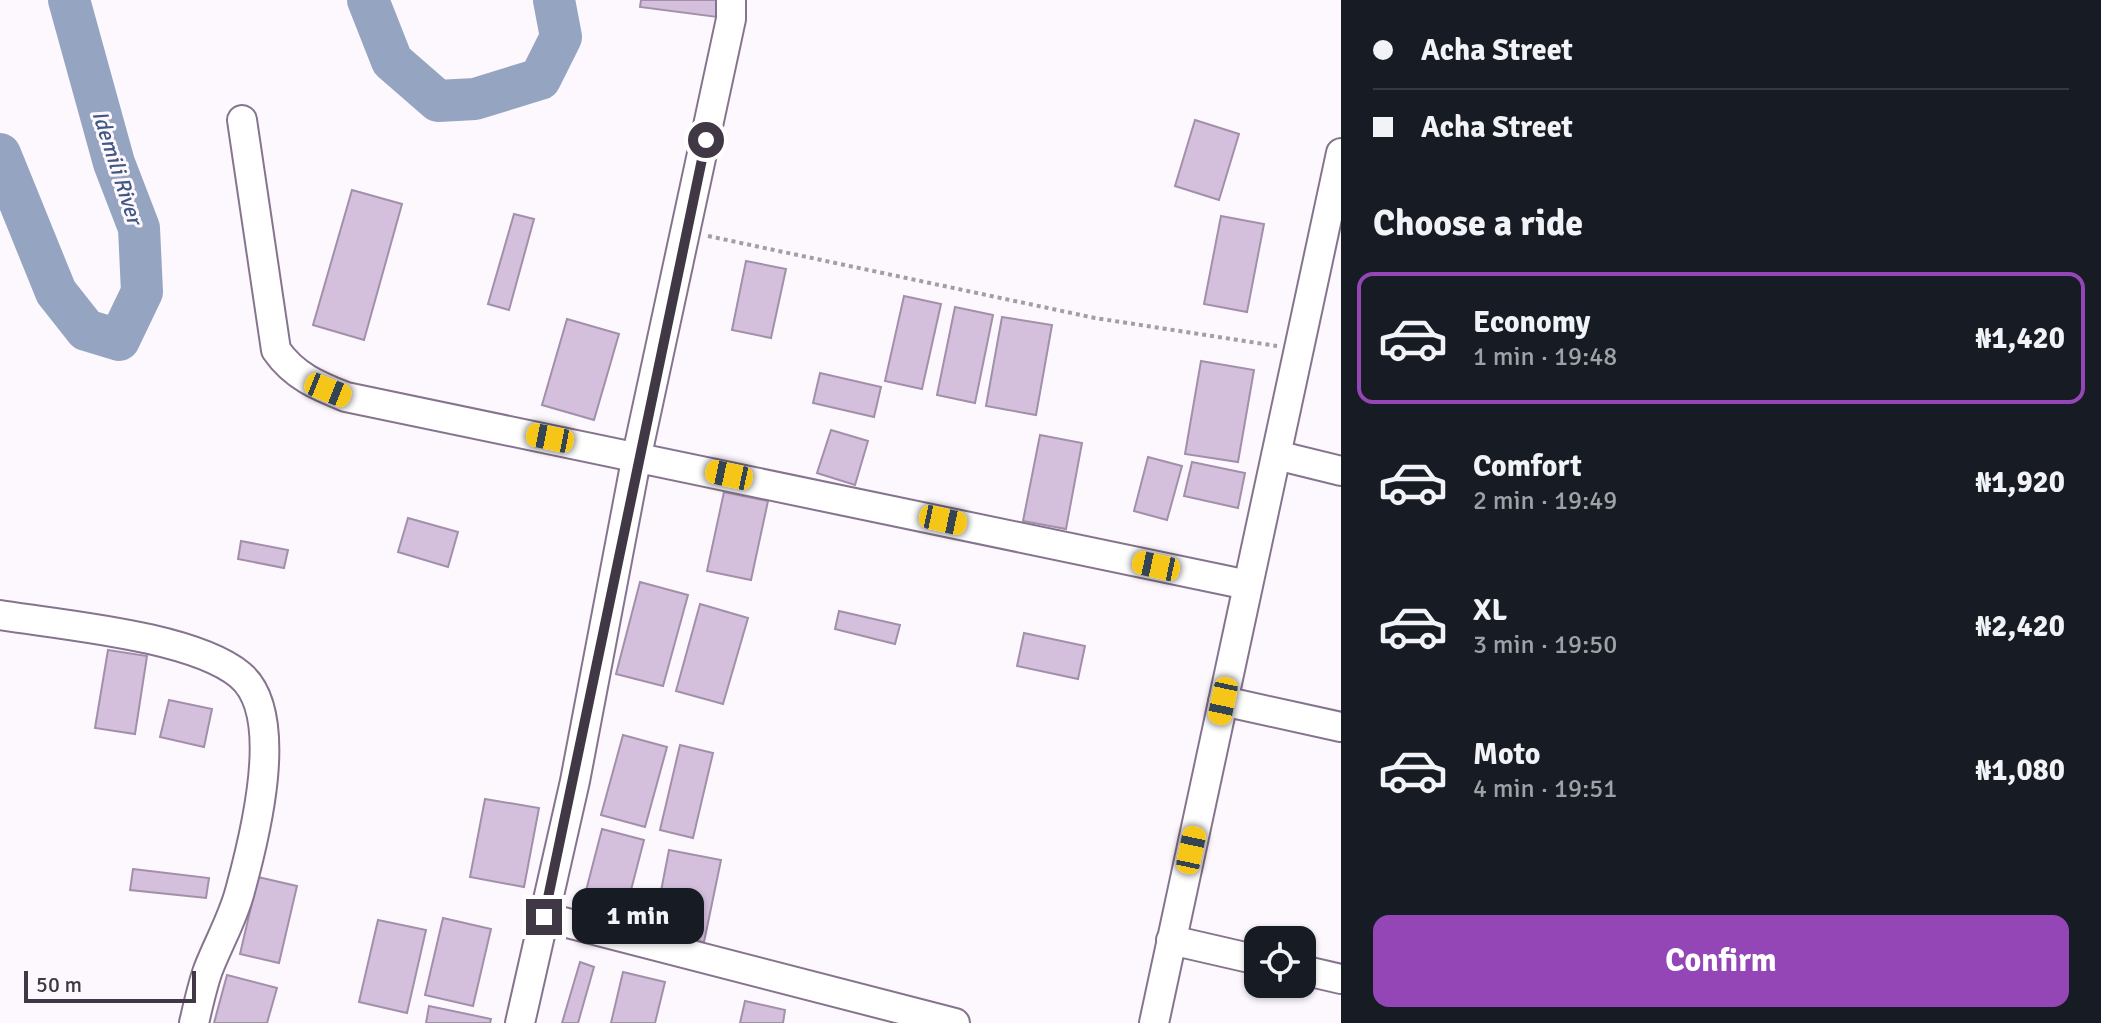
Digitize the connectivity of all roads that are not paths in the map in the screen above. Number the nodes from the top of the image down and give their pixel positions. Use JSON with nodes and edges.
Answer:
{"nodes":[{"id":1,"x":731,"y":0,"type":"edge"},
{"id":2,"x":242,"y":120,"type":"dead end"},
{"id":3,"x":1341,"y":153,"type":"edge"},
{"id":4,"x":1332,"y":235,"type":"edge"},
{"id":5,"x":637,"y":455,"type":"junction"},
{"id":6,"x":1276,"y":455,"type":"junction"},
{"id":7,"x":1341,"y":471,"type":"edge"},
{"id":8,"x":1248,"y":585,"type":"junction"},
{"id":9,"x":0,"y":615,"type":"edge"},
{"id":10,"x":1223,"y":701,"type":"junction"},
{"id":11,"x":1341,"y":727,"type":"edge"},
{"id":12,"x":544,"y":917,"type":"junction"},
{"id":13,"x":1171,"y":940,"type":"junction"},
{"id":14,"x":1244,"y":957,"type":"edge"},
{"id":15,"x":1316,"y":973,"type":"edge"},
{"id":16,"x":1341,"y":979,"type":"edge"},
{"id":17,"x":194,"y":1023,"type":"edge"},
{"id":18,"x":520,"y":1023,"type":"edge"},
{"id":19,"x":955,"y":1023,"type":"edge"},
{"id":20,"x":1154,"y":1023,"type":"edge"}],
"edges":[{"from":1,"to":5,"type":"street"},
{"from":2,"to":5,"type":"street"},
{"from":3,"to":4,"type":"street"},
{"from":4,"to":6,"type":"street"},
{"from":5,"to":8,"type":"street"},
{"from":5,"to":12,"type":"street"},
{"from":6,"to":7,"type":"street"},
{"from":6,"to":8,"type":"street"},
{"from":8,"to":10,"type":"street"},
{"from":9,"to":17,"type":"street"},
{"from":10,"to":11,"type":"street"},
{"from":10,"to":13,"type":"street"},
{"from":12,"to":18,"type":"street"},
{"from":12,"to":19,"type":"street"},
{"from":13,"to":14,"type":"street"},
{"from":13,"to":20,"type":"street"},
{"from":15,"to":16,"type":"street"}]}
